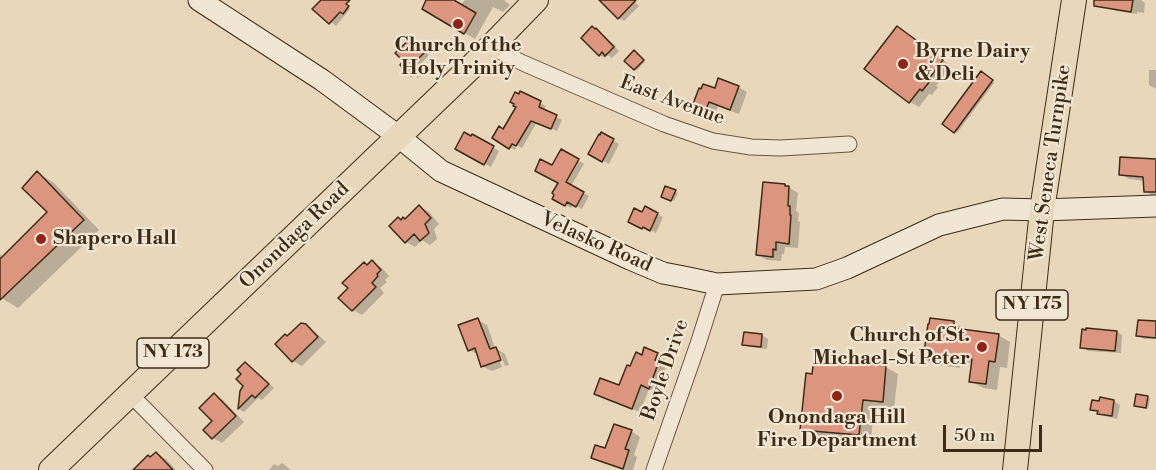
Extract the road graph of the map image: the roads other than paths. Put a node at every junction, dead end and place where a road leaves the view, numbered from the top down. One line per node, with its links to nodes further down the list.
1 (199, 0): 5 (street, Velasko Road)
2 (536, 0): 4 (main road, Onondaga Road / NY 173)
3 (1074, 0): 8 (main road, West Seneca Turnpike / NY 175)
4 (491, 46): 5 (main road, Onondaga Road / NY 173); 6 (street, East Avenue)
5 (398, 136): 9 (street, Velasko Road); 10 (main road, Onondaga Road / NY 173)
6 (849, 144)
7 (1156, 206): 8 (street, Velasko Road)
8 (1042, 210): 9 (street, Velasko Road); 14 (main road, West Seneca Turnpike / NY 175)
9 (717, 284): 13 (street, Boyle Drive)
10 (130, 394): 11 (main road, Onondaga Road / NY 173); 12 (street)
11 (51, 470)
12 (205, 470)
13 (654, 470)
14 (1015, 470)

